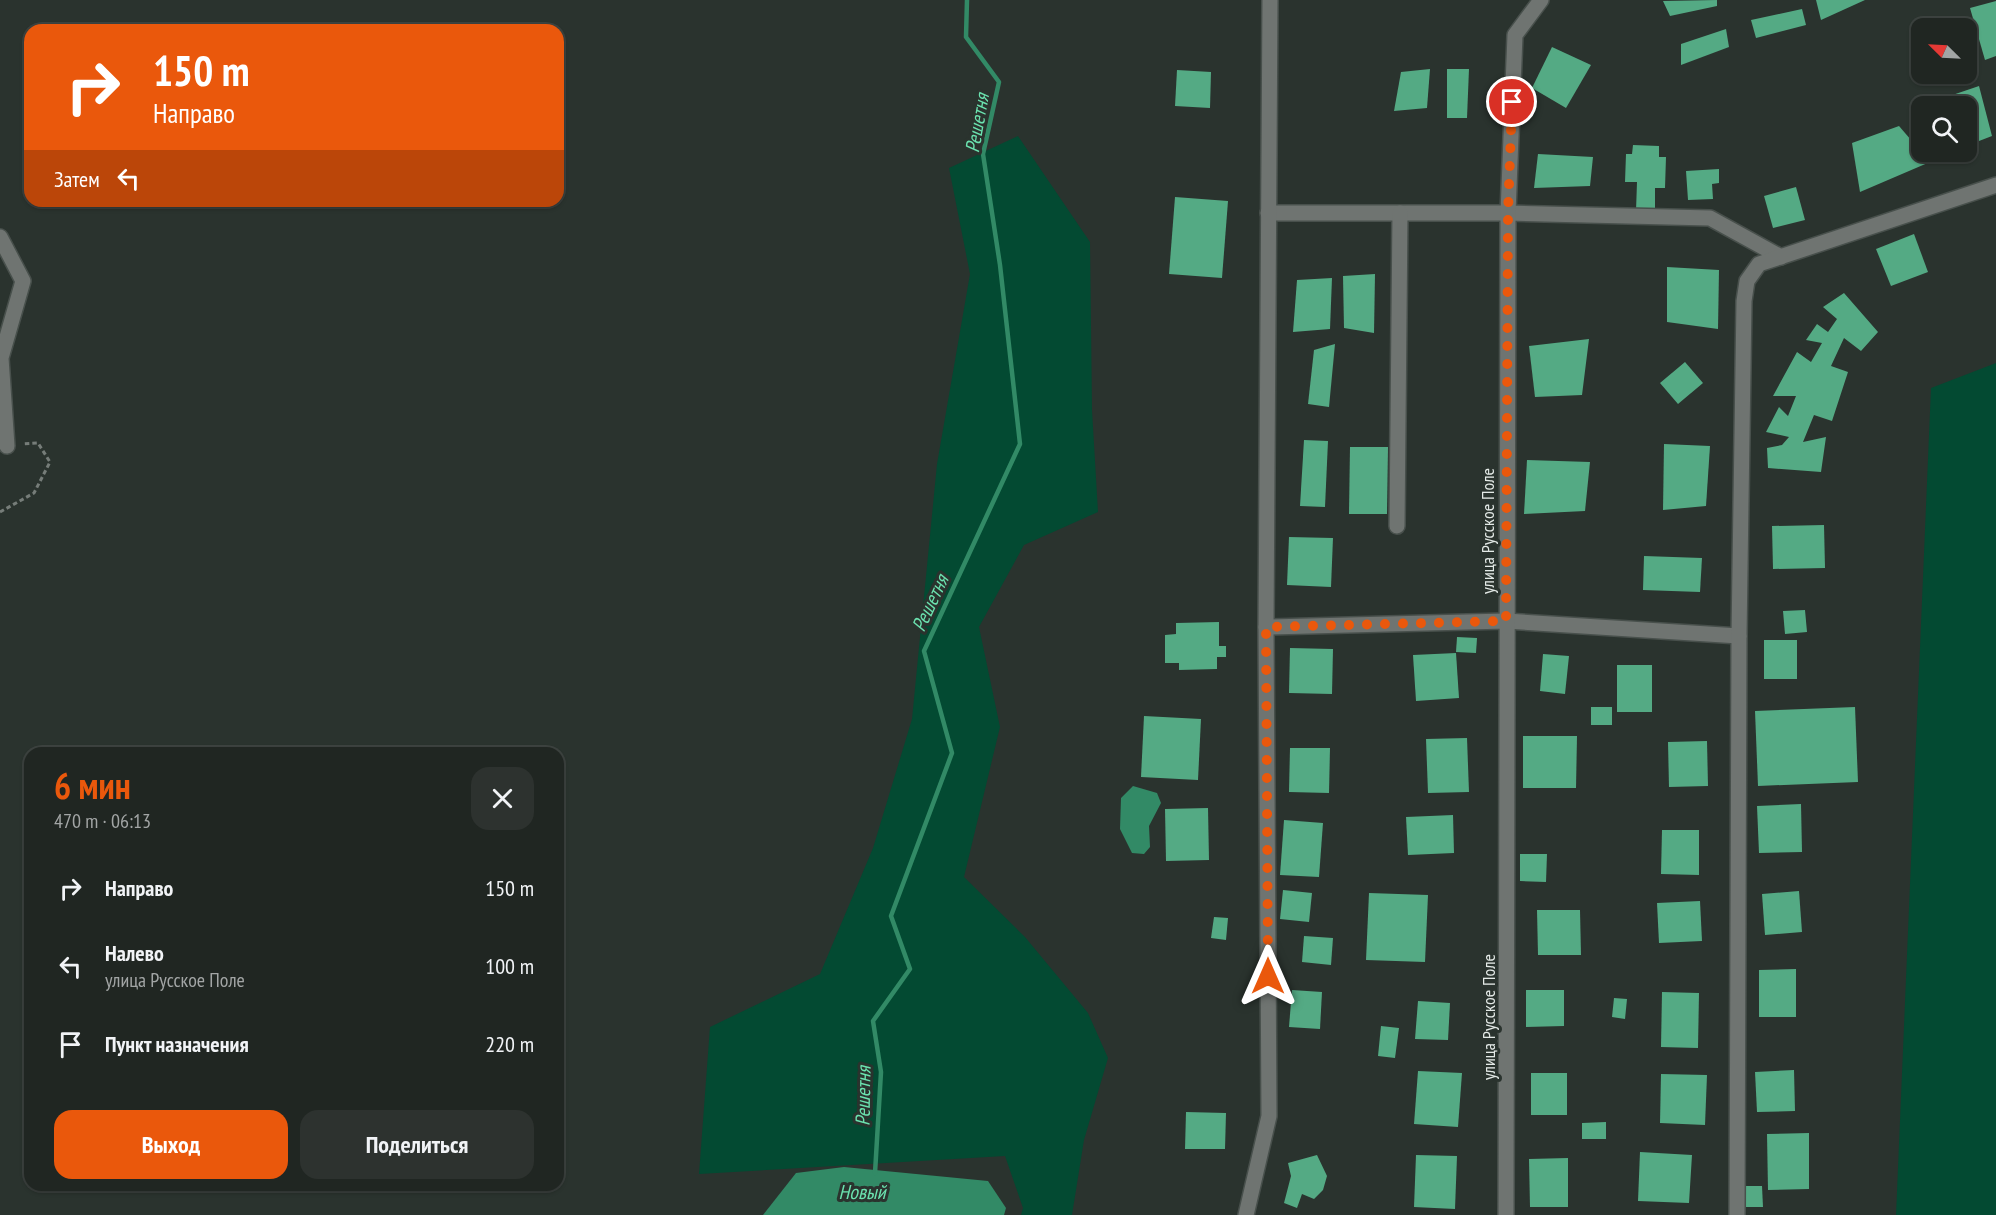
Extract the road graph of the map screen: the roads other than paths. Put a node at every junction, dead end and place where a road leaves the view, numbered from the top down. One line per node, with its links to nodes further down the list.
1 (1270, 0): 4 (street)
2 (1541, 0): 6 (street, улица Русское Поле)
3 (1996, 186): 8 (street)
4 (1268, 213): 5 (street); 12 (street)
5 (1400, 213): 6 (street); 10 (street)
6 (1508, 213): 8 (street); 11 (street, улица Русское Поле)
7 (0, 237): 9 (street)
8 (1781, 257): 13 (street)
9 (7, 446)
10 (1397, 526)
11 (1506, 621): 12 (street); 13 (street); 15 (street, улица Русское Поле)
12 (1266, 627): 14 (street)
13 (1740, 636): 16 (street)
14 (1246, 1215)
15 (1506, 1215)
16 (1737, 1215)

